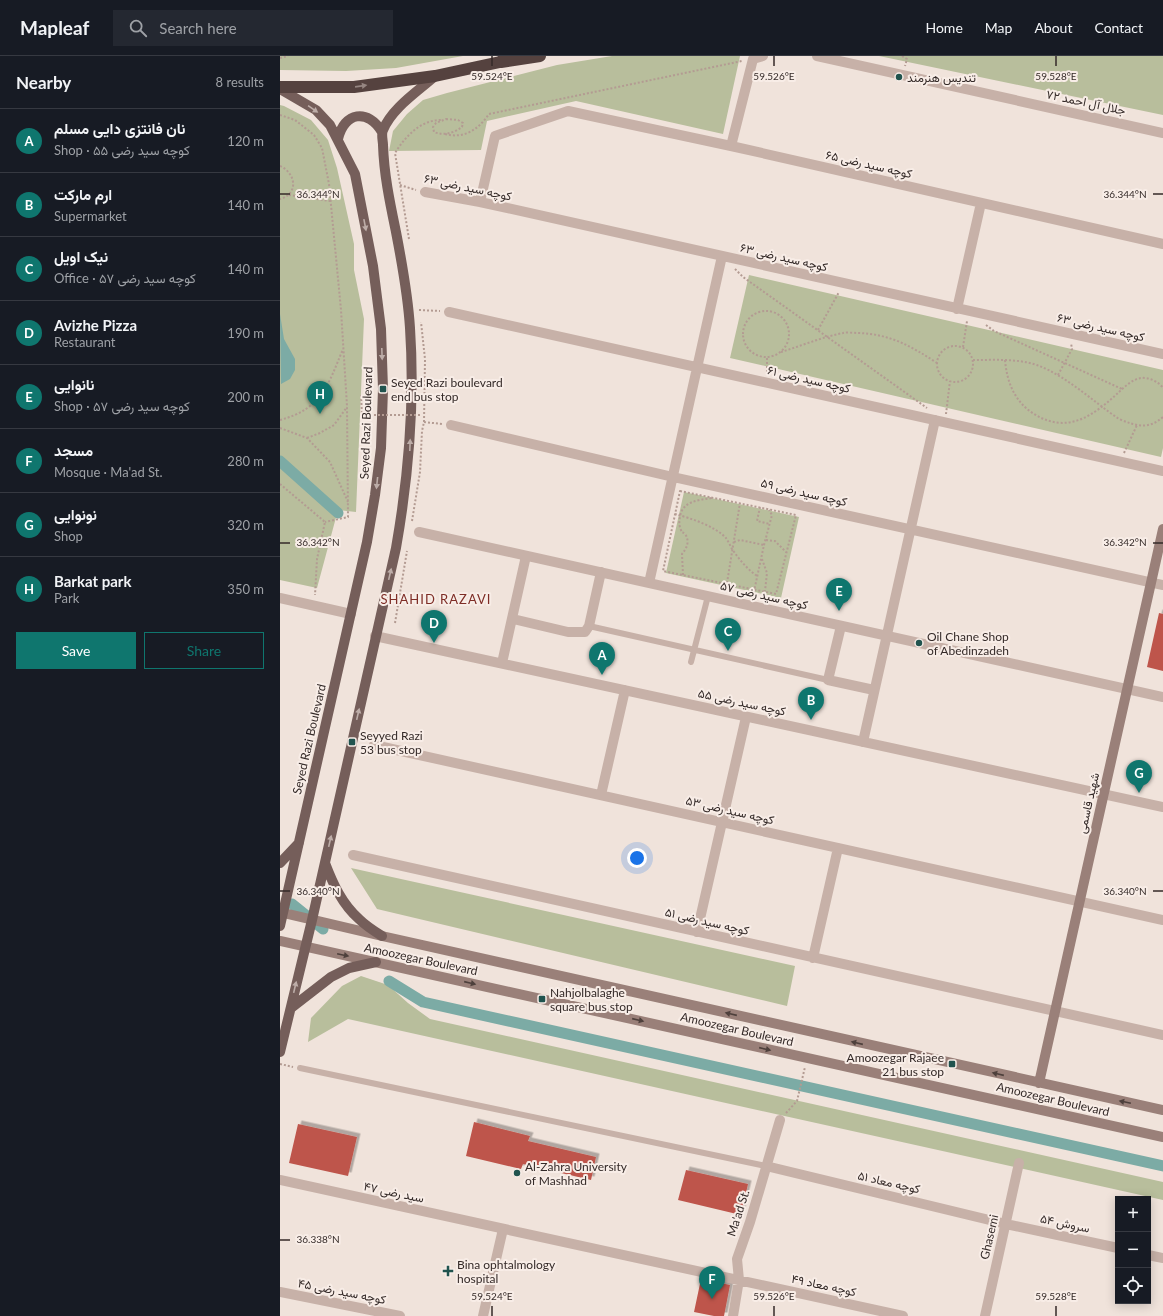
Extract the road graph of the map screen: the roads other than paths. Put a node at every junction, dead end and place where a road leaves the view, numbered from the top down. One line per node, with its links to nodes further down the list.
1 (540, 56): 4 (highway)
2 (763, 56): 10 (street)
3 (816, 56): 8 (street, جلال آل احمد ۷۲)
4 (504, 59): 5 (highway)
5 (435, 76): 6 (highway, one-way to 5); 7 (main road)
6 (280, 88): 9 (main road, Seyed Razi Boulevard, one-way to 9)
7 (382, 132): 9 (main road); 38 (main road, one-way to 7)
8 (1163, 133)
9 (338, 139): 34 (main road, Seyed Razi Boulevard, one-way to 34)
10 (731, 146): 12 (street, کوچه سید رضی ۶۵); 13 (street, کوچه سید رضی ۶۵)
11 (425, 192): 12 (street, کوچه سید رضی ۶۳)
12 (480, 202): 15 (street, کوچه سید رضی ۶۳)
13 (981, 203): 14 (street, کوچه سید رضی ۶۵); 16 (street)
14 (1163, 244)
15 (722, 256): 16 (street, کوچه سید رضی ۶۳); 19 (street)
16 (957, 309): 18 (street, کوچه سید رضی ۶۳)
17 (449, 312): 19 (street, کوچه سید رضی ۶۱)
18 (1163, 354)
19 (697, 367): 20 (street, کوچه سید رضی ۶۱); 23 (street)
20 (940, 421): 22 (street, کوچه سید رضی ۶۱); 24 (street)
21 (451, 426): 23 (street, کوچه سید رضی ۵۹)
22 (1163, 471)
23 (673, 476): 24 (street, کوچه سید رضی ۵۹); 29 (street)
24 (911, 529): 30 (street, کوچه سید رضی ۵۹); 39 (street)
25 (1163, 529): 30 (main road, شهید قاسمی)
26 (419, 532): 27 (street, کوچه سید رضی ۵۷)
27 (526, 556): 28 (street, کوچه سید رضی ۵۷); 35 (street)
28 (601, 572): 29 (street, کوچه سید رضی ۵۷); 36 (street)
29 (649, 583): 32 (street, کوچه سید رضی ۵۷)
30 (1151, 583): 31 (street, کوچه سید رضی ۵۹); 44 (main road, شهید قاسمی)
31 (1163, 585)
32 (708, 596): 37 (street, کوچه سید رضی ۵۷); 40 (lane)
33 (280, 598): 34 (street)
34 (351, 614): 55 (main road, Seyed Razi Boulevard)
35 (513, 619): 36 (street); 42 (street)
36 (589, 626): 40 (lane)
37 (841, 626): 39 (street, کوچه سید رضی ۵۷); 43 (street)
38 (376, 636): 42 (street, کوچه سید رضی ۵۵); 59 (main road, one-way to 38)
39 (887, 636): 44 (street, کوچه سید رضی ۵۷); 46 (street)
40 (694, 650): 41 (lane); 43 (lane)
41 (691, 662)
42 (502, 664): 45 (street, کوچه سید رضی ۵۵)
43 (828, 680): 46 (street)
44 (1127, 689): 47 (street, کوچه سید رضی ۵۷); 51 (main road, شهید قاسمی)
45 (625, 690): 48 (street, کوچه سید رضی ۵۵); 52 (street)
46 (874, 690): 49 (street)
47 (1163, 697)
48 (746, 717): 49 (street, کوچه سید رضی ۵۵); 54 (street)
49 (863, 742): 51 (street, کوچه سید رضی ۵۵)
50 (374, 745): 52 (street, کوچه سید رضی ۵۳)
51 (1104, 794): 53 (street, کوچه سید رضی ۵۵); 60 (main road, شهید قاسمی)
52 (601, 795): 54 (street, کوچه سید رضی ۵۳)
53 (1163, 808)
54 (722, 822): 56 (street, کوچه سید رضی ۵۳); 65 (street)
55 (299, 843): 58 (main road); 61 (main road, Seyed Razi Boulevard)
56 (838, 848): 60 (street, کوچه سید رضی ۵۳); 69 (street)
57 (353, 855): 65 (street, کوچه سید رضی ۵۱)
58 (280, 863)
59 (325, 864): 62 (main road); 66 (main road)
60 (1079, 902): 63 (street, کوچه سید رضی ۵۳); 72 (main road, شهید قاسمی)
61 (282, 913): 62 (main road, Amoozegar Boulevard); 64 (main road, Seyed Razi Boulevard)
62 (312, 920): 66 (main road, Amoozegar Boulevard); 68 (main road)
63 (1163, 920)
64 (280, 926)
65 (697, 932): 69 (street, کوچه سید رضی ۵۱)
66 (382, 936): 76 (main road, Amoozegar Boulevard, one-way to 66)
67 (280, 941): 68 (main road, Amoozegar Boulevard)
68 (305, 947): 70 (main road, Amoozegar Boulevard, one-way to 70); 71 (main road, one-way to 68)
69 (813, 958): 72 (street, کوچه سید رضی ۵۱)
70 (376, 962): 71 (main road); 79 (main road, Amoozegar Boulevard, one-way to 79)
71 (291, 1008): 74 (main road)
72 (1055, 1011): 73 (street, کوچه سید رضی ۵۱); 76 (main road, شهید قاسمی)
73 (1163, 1035)
74 (280, 1052)
75 (300, 1068): 81 (lane)
76 (1039, 1083): 77 (main road, Amoozegar Boulevard, one-way to 76)
77 (1163, 1110)
78 (780, 1120): 81 (street, Ma'ad St.)
79 (1163, 1137)
80 (1019, 1164): 83 (street, Ghasemi)
81 (766, 1166): 83 (street, کوچه معاد ۵۱); 88 (street, Ma'ad St.)
82 (280, 1180): 84 (street, سید رضی ۴۷)
83 (1006, 1224): 85 (street, سروش ۵۴); 94 (street, Ghasemi)
84 (503, 1229): 88 (street, سید رضی ۴۷); 91 (street)
85 (1115, 1247)
86 (1151, 1256): 87 (street)
87 (1163, 1258)
88 (739, 1280): 92 (street, Ma'ad St.); 93 (street, کوچه معاد ۴۹)
89 (280, 1292): 90 (street, کوچه سید رضی ۴۵)
90 (400, 1316)
91 (483, 1316)
92 (733, 1316)
93 (903, 1316)
94 (985, 1316)

